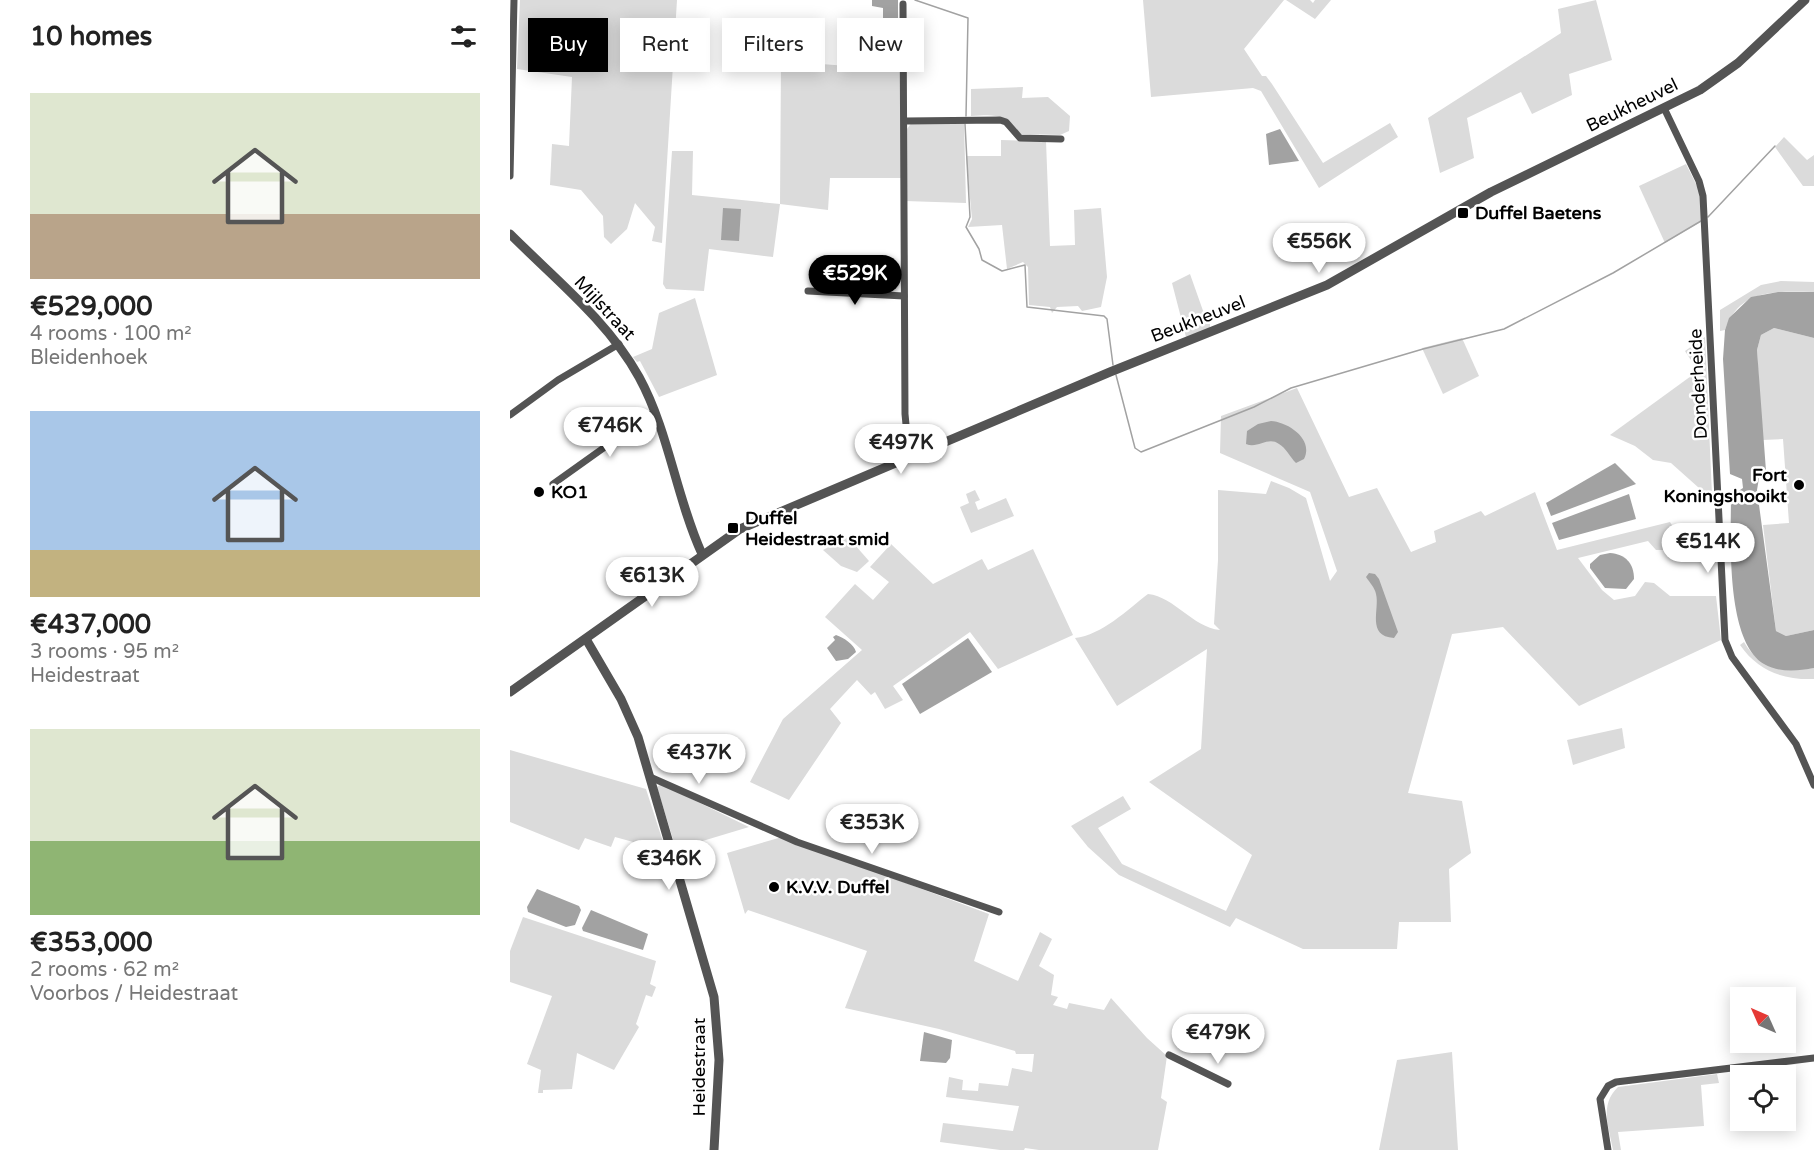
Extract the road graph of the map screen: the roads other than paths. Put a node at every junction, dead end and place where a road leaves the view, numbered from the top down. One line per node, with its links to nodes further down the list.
1 (514, 0): 7 (street)
2 (1805, 0): 4 (street, Beukheuvel)
3 (903, 4): 5 (street)
4 (1664, 108): 14 (street, Beukheuvel); 20 (street, Donderheide)
5 (906, 121): 6 (street); 10 (street)
6 (1061, 139)
7 (510, 176)
8 (510, 234): 11 (street, Mijlstraat)
9 (808, 291): 10 (street)
10 (904, 296): 14 (street)
11 (619, 344): 12 (street, Mijlstraat); 13 (street)
12 (654, 412): 15 (street); 16 (street, Mijlstraat)
13 (510, 415)
14 (909, 456): 16 (street, Beukheuvel)
15 (553, 484)
16 (702, 554): 17 (street, Beukheuvel)
17 (586, 639): 18 (street, Beukheuvel); 19 (street, Heidestraat)
18 (510, 692)
19 (650, 777): 21 (street); 25 (street, Heidestraat)
20 (1814, 785)
21 (999, 912)
22 (1169, 1055): 24 (street)
23 (1814, 1059): 26 (street)
24 (1228, 1084)
25 (714, 1150)
26 (1608, 1150)

